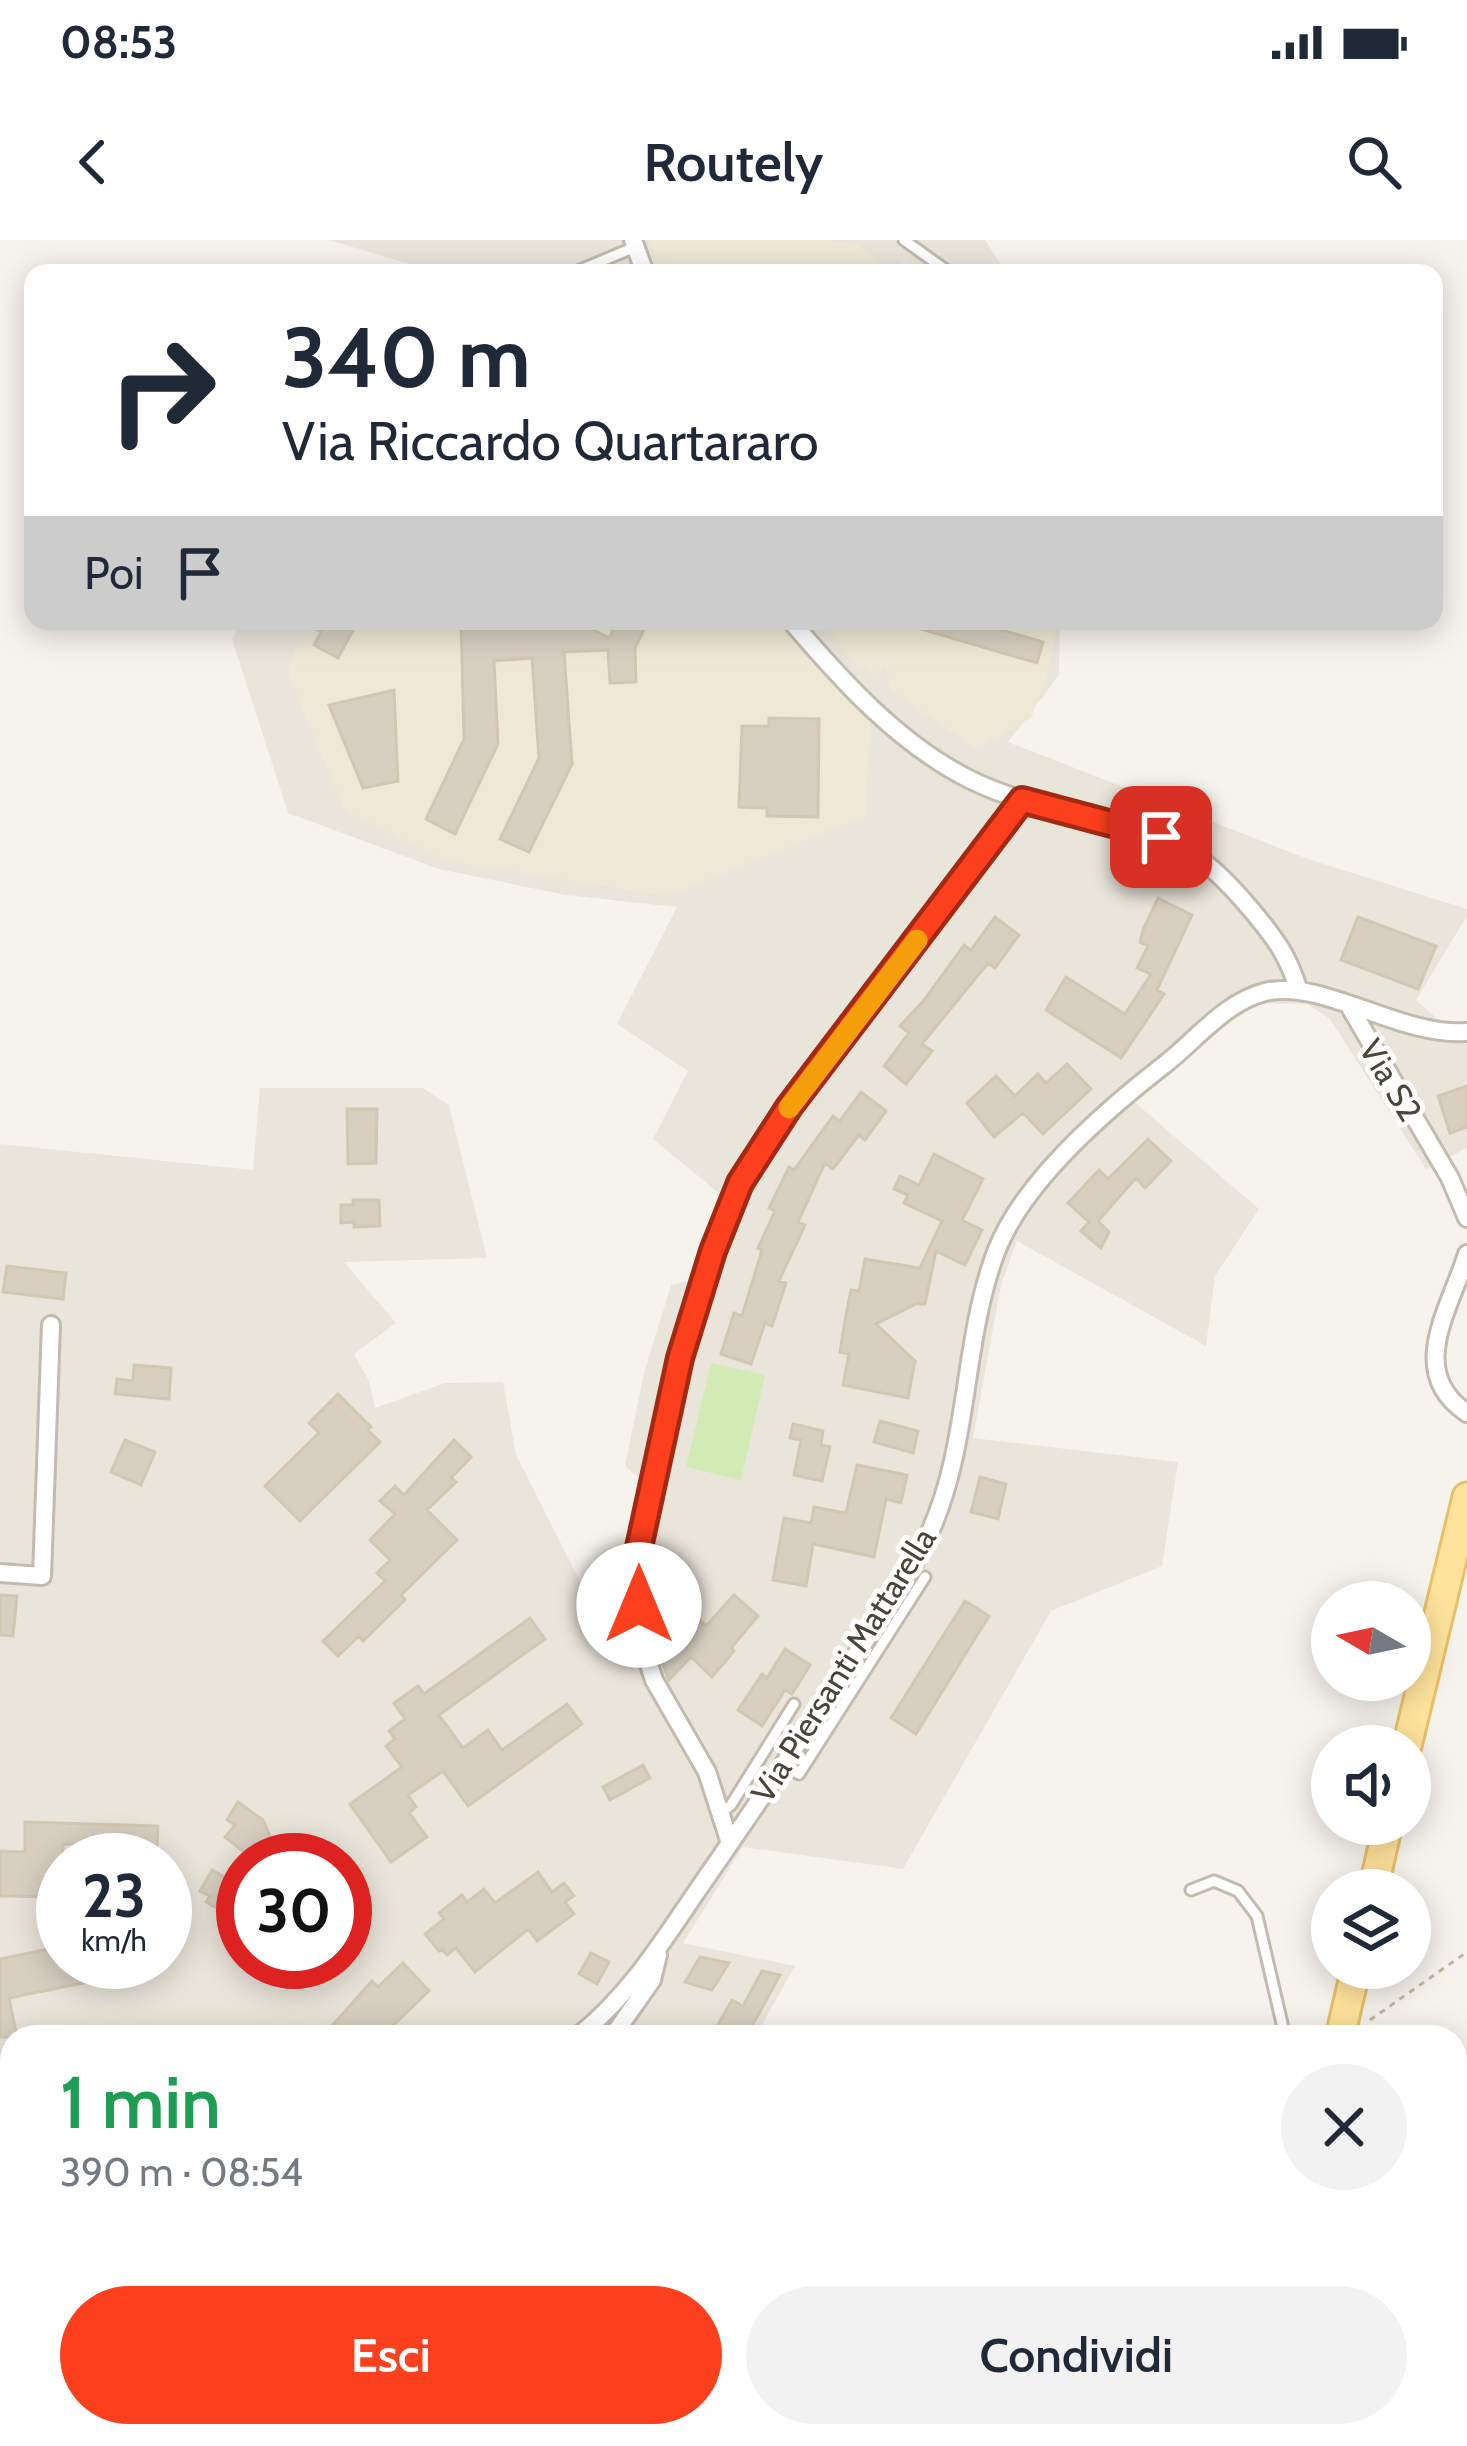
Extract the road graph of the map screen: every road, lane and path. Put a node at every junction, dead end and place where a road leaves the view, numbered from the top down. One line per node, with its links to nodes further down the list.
1 (904, 240): 4 (lane)
2 (634, 243): 3 (lane)
3 (591, 264)
4 (937, 264)
5 (798, 630): 6 (street)
6 (1022, 800): 7 (street); 20 (street)
7 (1298, 992): 8 (street, Via Piersanti Mattarella); 17 (street, Via Piersanti Mattarella)
8 (1348, 1004): 9 (street, Via Piersanti Mattarella); 10 (street, Via S2)
9 (1467, 1032)
10 (1467, 1218)
11 (1467, 1254): 13 (street)
12 (51, 1325): 15 (street)
13 (1464, 1412)
14 (1467, 1497): 19 (main road)
15 (0, 1574)
16 (925, 1577): 17 (lane)
17 (848, 1682): 21 (street, Via Piersanti Mattarella)
18 (794, 1704): 20 (lane)
19 (1412, 1725)
20 (721, 1813): 21 (street)
21 (730, 1844): 23 (street, Via Piersanti Mattarella)
22 (1191, 1890): 28 (lane)
23 (661, 1944): 26 (street, Via Piersanti Mattarella); 27 (street)
24 (1467, 1952): 30 (path)
25 (1355, 1989): 29 (main road, bridge)
26 (591, 2025)
27 (620, 2025)
28 (1282, 2025)
29 (1352, 2025)
30 (1361, 2025)

